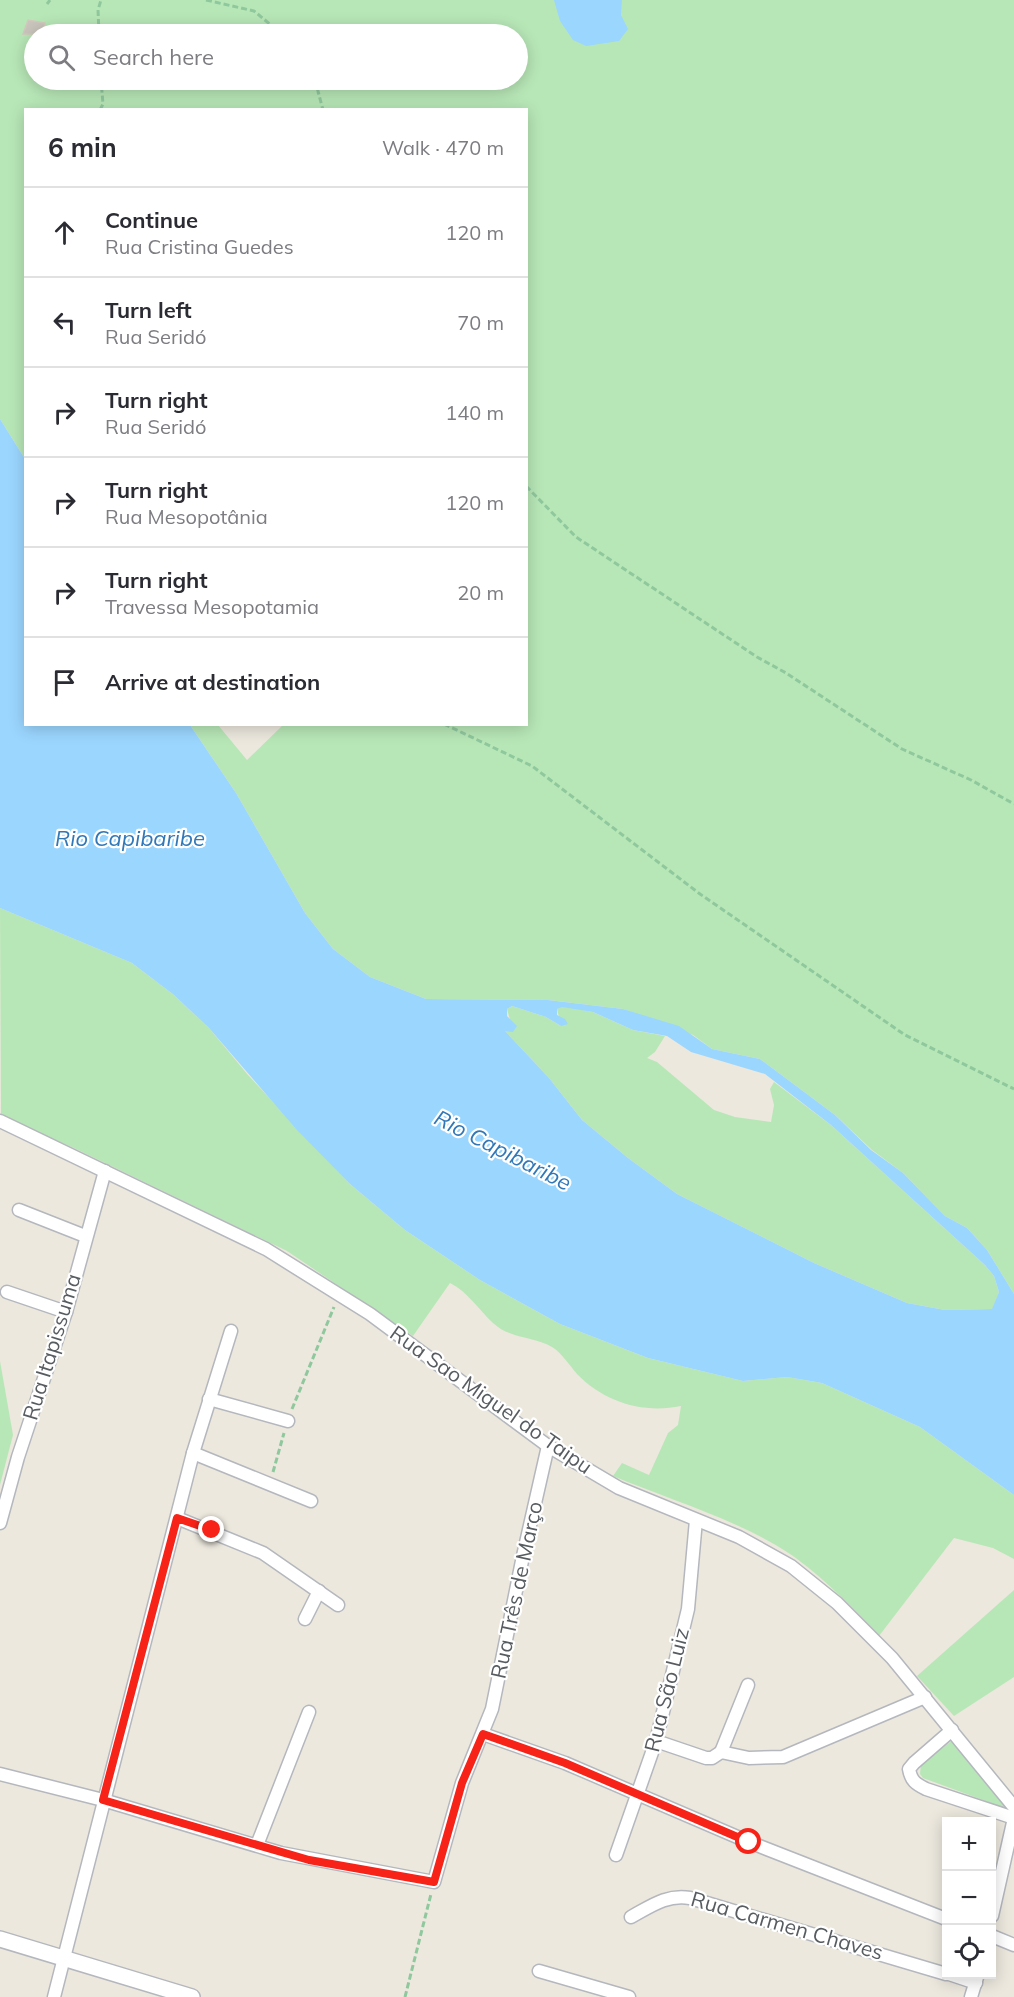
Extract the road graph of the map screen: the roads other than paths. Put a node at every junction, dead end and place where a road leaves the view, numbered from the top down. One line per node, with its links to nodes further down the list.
1 (0, 1121): 2 (street, Rua Sao Miguel do Taipu)
2 (105, 1171): 4 (street, Rua Itapissuma); 10 (street, Rua Sao Miguel do Taipu)
3 (19, 1210): 4 (street)
4 (85, 1236): 6 (street, Rua Itapissuma)
5 (8, 1292): 6 (street)
6 (66, 1312): 15 (street, Rua Itapissuma)
7 (231, 1331): 8 (street)
8 (208, 1398): 9 (street); 11 (street)
9 (288, 1421)
10 (548, 1446): 14 (street, Rua Sao Miguel do Taipu); 23 (street, Rua Três de Março)
11 (193, 1453): 12 (street); 13 (street)
12 (311, 1502)
13 (177, 1518): 16 (street); 28 (street)
14 (696, 1520): 20 (street, Rua Sao Miguel do Taipu); 24 (street, Rua São Luiz)
15 (0, 1523)
16 (319, 1591): 17 (street); 18 (street)
17 (338, 1605)
18 (305, 1619)
19 (748, 1685): 25 (street)
20 (925, 1697): 22 (street, Rua Sao Miguel do Taipu); 25 (street)
21 (309, 1712): 31 (street)
22 (952, 1730): 29 (street, Rua Sao Miguel do Taipu); 30 (street)
23 (483, 1734): 27 (street); 31 (street, Rua Três de Março)
24 (656, 1741): 25 (street); 27 (street, Rua São Luiz)
25 (721, 1752)
26 (0, 1774): 28 (street)
27 (638, 1795): 32 (street, Rua São Luiz); 35 (street)
28 (103, 1800): 31 (street); 39 (street)
29 (1014, 1807)
30 (1014, 1818): 33 (street)
31 (257, 1845)
32 (616, 1855)
33 (996, 1898)
34 (631, 1917): 41 (street, Rua Carmen Chaves)
35 (942, 1917)
36 (996, 1938): 38 (street)
37 (0, 1939): 39 (street)
38 (1014, 1945)
39 (63, 1956): 43 (street); 44 (street)
40 (539, 1971): 45 (street)
41 (942, 1972)
42 (977, 1979): 46 (street)
43 (54, 1997)
44 (192, 1997)
45 (629, 1997)
46 (971, 1997)

